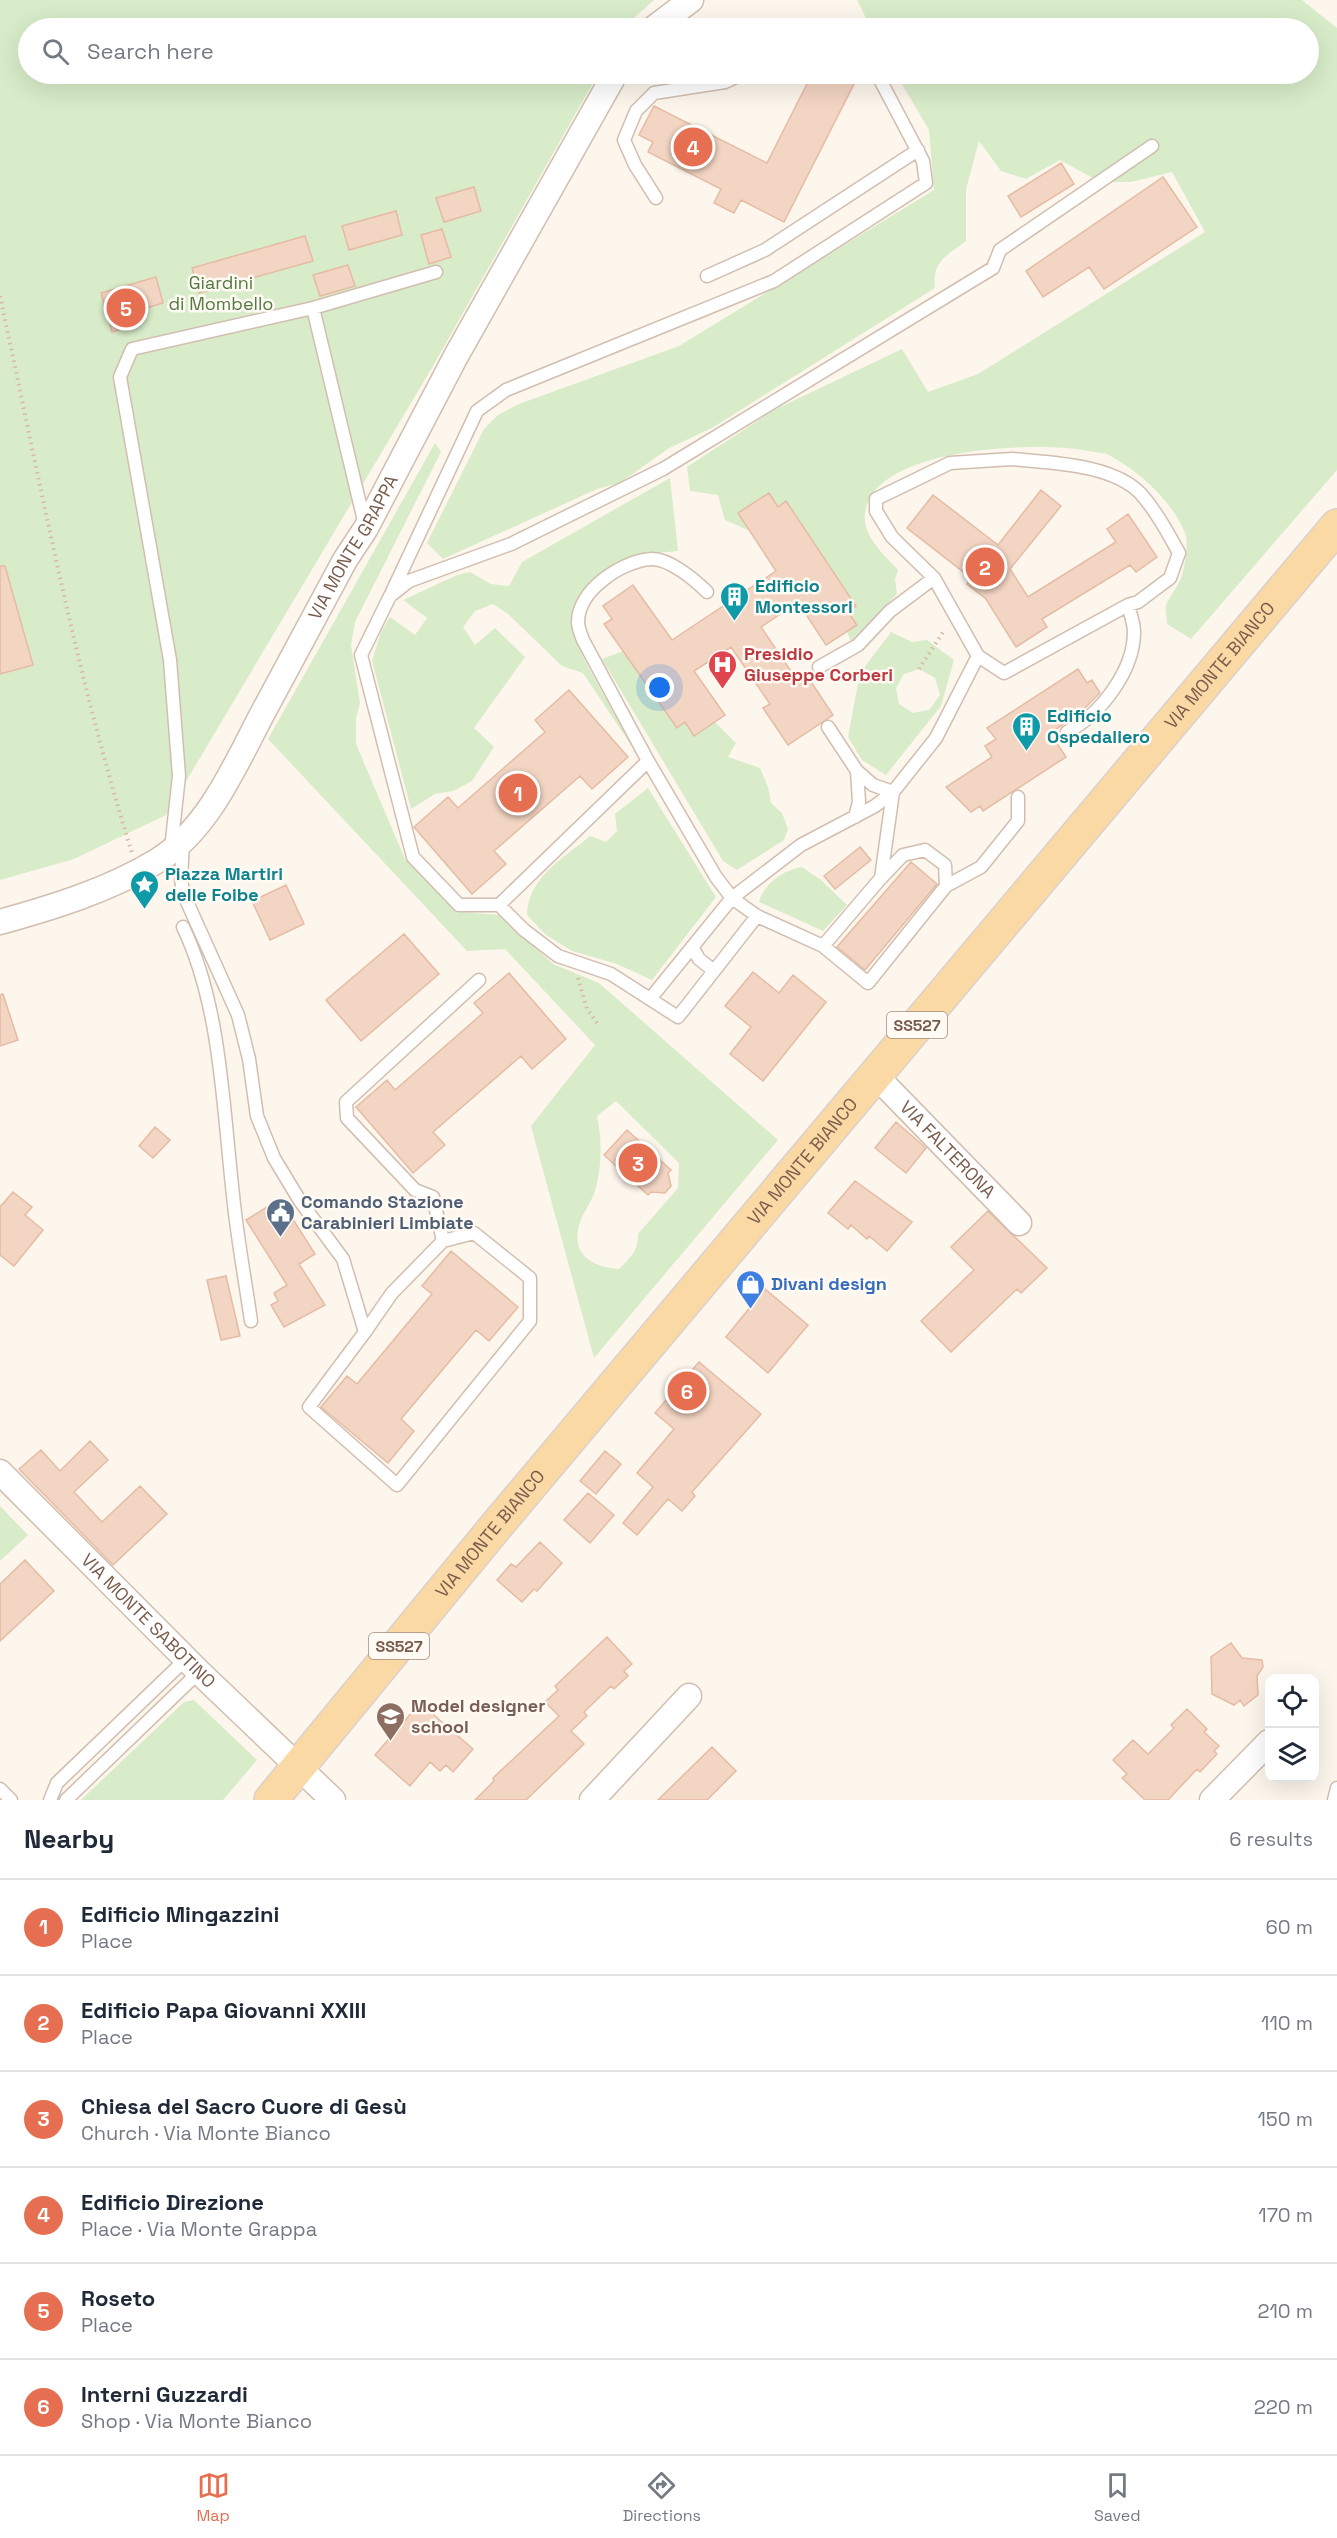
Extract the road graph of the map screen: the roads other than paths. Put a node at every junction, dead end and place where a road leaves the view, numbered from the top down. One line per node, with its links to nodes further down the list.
1 (691, 0): 2 (street)
2 (667, 18)
3 (609, 84): 13 (street, VIA MONTE GRAPPA)
4 (712, 84): 8 (lane)
5 (882, 84): 7 (lane)
6 (1152, 147): 16 (lane)
7 (918, 150): 10 (lane); 16 (lane)
8 (656, 198)
9 (436, 272): 11 (lane)
10 (707, 276)
11 (313, 308): 13 (lane); 27 (lane)
12 (1337, 526): 40 (main road, VIA MONTE BIANCO / SS527)
13 (366, 528): 27 (street, VIA MONTE GRAPPA)
14 (934, 578): 17 (lane); 18 (lane); 19 (lane)
15 (707, 592): 22 (lane)
16 (390, 596): 31 (lane)
17 (1128, 604): 18 (lane); 21 (lane)
18 (978, 656): 24 (lane)
19 (819, 667)
20 (828, 727): 23 (lane)
21 (1067, 732)
22 (648, 761): 30 (lane); 31 (lane)
23 (857, 771): 24 (lane); 26 (lane)
24 (893, 792): 26 (lane); 28 (lane)
25 (1018, 797): 29 (lane)
26 (855, 817): 30 (lane)
27 (177, 844): 33 (street, VIA MONTE GRAPPA); 44 (lane)
28 (881, 878): 29 (lane); 35 (lane)
29 (946, 886): 35 (lane)
30 (732, 898): 32 (lane); 36 (lane)
31 (499, 904): 39 (lane)
32 (757, 916): 35 (lane); 37 (lane)
33 (0, 922)
34 (183, 927): 43 (lane)
35 (823, 946)
36 (692, 947): 37 (lane); 39 (lane)
37 (714, 971): 39 (lane)
38 (479, 980): 42 (lane)
39 (650, 999)
40 (875, 1075): 41 (street, VIA FALTERONA); 49 (main road, VIA MONTE BIANCO / SS527)
41 (1019, 1223)
42 (443, 1241): 44 (lane); 44 (lane)
43 (251, 1321)
44 (364, 1332)
45 (0, 1472): 46 (street, VIA MONTE SABOTINO)
46 (192, 1665): 49 (street, VIA MONTE SABOTINO); 54 (lane); 55 (lane)
47 (689, 1696): 52 (street)
48 (1265, 1746): 58 (street)
49 (299, 1766): 56 (main road, VIA MONTE BIANCO / SS527); 57 (street, VIA MONTE SABOTINO)
50 (1337, 1788): 59 (lane)
51 (0, 1789): 53 (lane)
52 (596, 1798)
53 (11, 1800)
54 (50, 1800)
55 (66, 1800)
56 (271, 1800)
57 (333, 1800)
58 (1212, 1800)
59 (1334, 1800)

